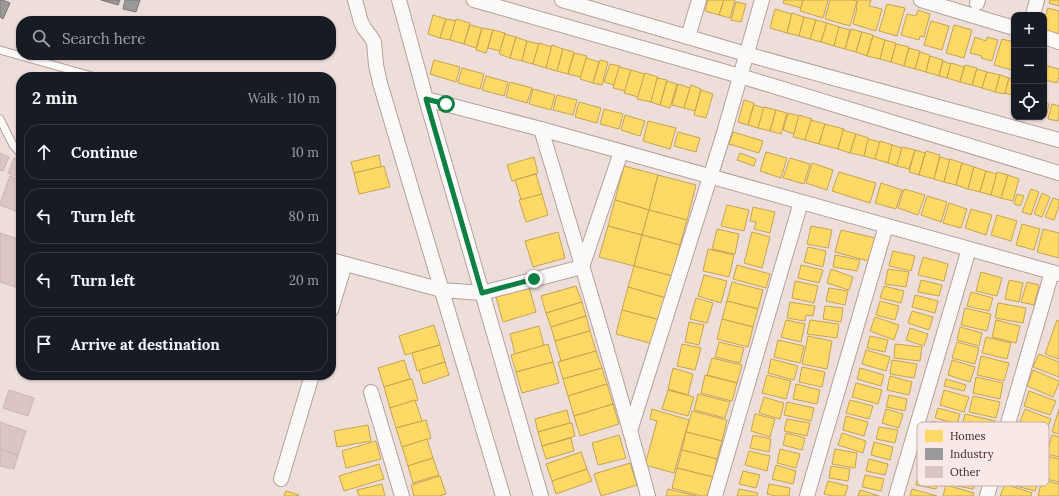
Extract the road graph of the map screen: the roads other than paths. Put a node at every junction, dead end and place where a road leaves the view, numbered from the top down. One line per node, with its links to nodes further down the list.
1 (355, 0): 36 (street)
2 (399, 0): 21 (street)
3 (474, 0): 20 (street)
4 (562, 0): 9 (street)
5 (699, 0): 12 (street)
6 (762, 0): 16 (street)
7 (921, 0): 11 (street)
8 (1037, 0): 10 (street)
9 (590, 4): 12 (street)
10 (1034, 12)
11 (1011, 27)
12 (688, 37): 16 (street)
13 (1047, 38): 14 (street)
14 (1059, 42)
15 (0, 50): 17 (lane)
16 (746, 54): 20 (street); 24 (street)
17 (16, 55)
18 (35, 60): 19 (lane)
19 (78, 72)
20 (740, 76): 27 (street); 28 (street)
21 (426, 99): 23 (street); 38 (street)
22 (0, 119): 25 (lane)
23 (541, 129): 26 (street); 34 (street)
24 (1059, 140)
25 (16, 148)
26 (622, 152): 28 (street); 34 (street)
27 (1059, 173)
28 (711, 177): 29 (street); 44 (street)
29 (801, 202): 30 (street); 51 (street)
30 (886, 226): 31 (street); 52 (street)
31 (969, 248): 35 (street); 41 (street)
32 (336, 262): 33 (street)
33 (344, 264): 36 (street); 37 (street)
34 (582, 267): 38 (street); 44 (street)
35 (1056, 273): 42 (street)
36 (442, 290): 38 (street); 48 (street)
37 (336, 292)
38 (482, 293): 49 (street)
39 (311, 380): 45 (street)
40 (371, 392): 47 (street)
41 (918, 422)
42 (1010, 422)
43 (917, 425): 53 (street)
44 (630, 431): 50 (street)
45 (281, 479)
46 (990, 486): 54 (street)
47 (402, 496)
48 (503, 496)
49 (541, 496)
50 (648, 496)
51 (716, 496)
52 (807, 496)
53 (896, 496)
54 (987, 496)

